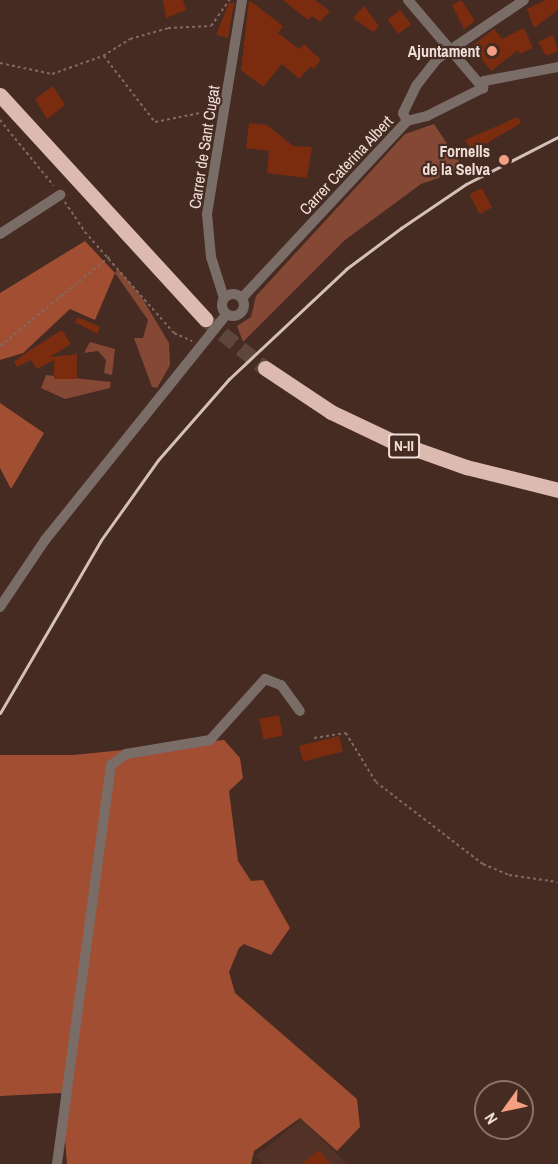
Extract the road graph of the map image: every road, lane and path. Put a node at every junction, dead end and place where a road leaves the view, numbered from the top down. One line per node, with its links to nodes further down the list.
1 (229, 0): 6 (path)
2 (242, 0): 11 (street, Carrer de Sant Cugat)
3 (408, 0): 5 (street)
4 (524, 0): 5 (street)
5 (449, 49): 9 (street); 13 (street)
6 (103, 56): 7 (path); 11 (path)
7 (0, 63)
8 (558, 67): 9 (street, Carrer Caterina Albert)
9 (483, 88): 13 (street, Carrer Caterina Albert)
10 (0, 95): 20 (highway)
11 (225, 109): 17 (street, Carrer de Sant Cugat)
12 (0, 120): 14 (path)
13 (407, 121): 18 (street, Carrer Caterina Albert)
14 (60, 195): 15 (street); 16 (path)
15 (0, 234)
16 (110, 256): 21 (path); 22 (path)
17 (224, 298): 18 (street); 19 (street)
18 (242, 298): 19 (street)
19 (227, 314): 21 (street)
20 (206, 319)
21 (201, 345): 25 (street)
22 (0, 346)
23 (265, 368): 24 (highway, N-II)
24 (558, 490)
25 (0, 607)
26 (300, 711): 29 (street)
27 (314, 738): 28 (path)
28 (558, 882)
29 (57, 1164)

